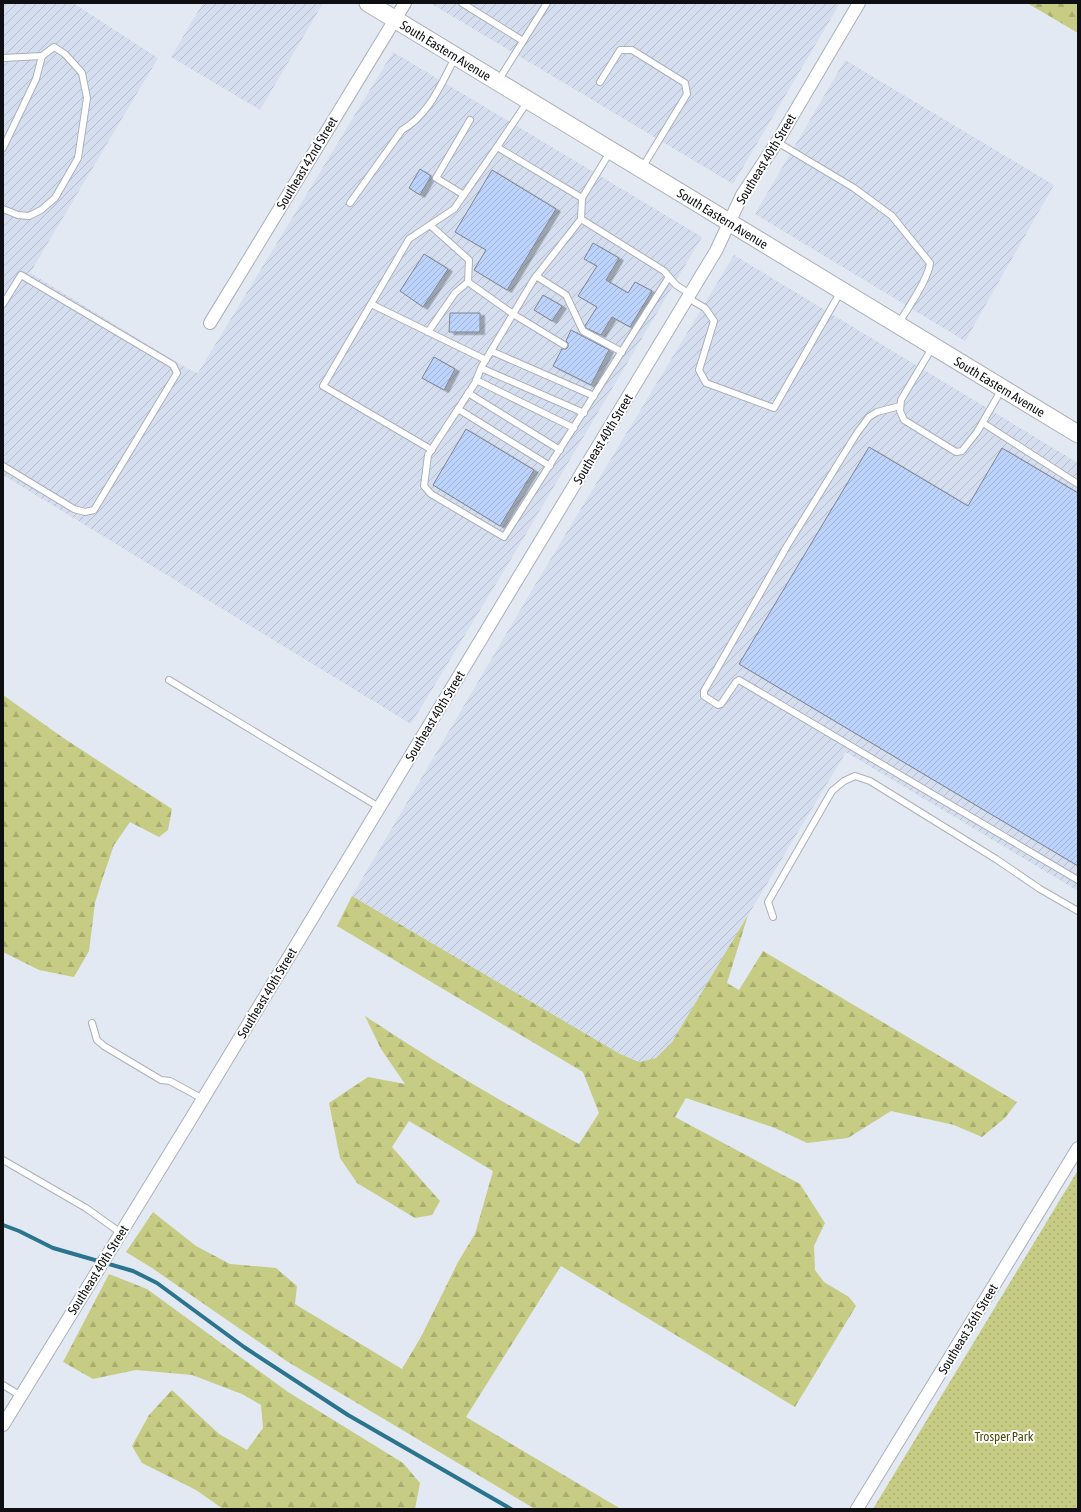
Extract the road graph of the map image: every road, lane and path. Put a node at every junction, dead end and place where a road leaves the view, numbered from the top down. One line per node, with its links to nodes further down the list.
1 (368, 3): 6 (main road, South Eastern Avenue)
2 (405, 3): 6 (street, Southeast 42nd Street)
3 (462, 3): 7 (lane)
4 (547, 3): 7 (lane)
5 (859, 3): 15 (street, Southeast 40th Street)
6 (395, 19): 9 (main road, South Eastern Avenue); 35 (street, Southeast 42nd Street)
7 (523, 41): 11 (lane)
8 (42, 56): 10 (lane); 17 (lane); 23 (lane)
9 (456, 57): 11 (main road, South Eastern Avenue); 22 (lane)
10 (3, 58)
11 (498, 82): 13 (main road, South Eastern Avenue)
12 (600, 82): 19 (lane)
13 (528, 101): 16 (lane); 18 (main road, South Eastern Avenue)
14 (470, 120): 20 (lane)
15 (777, 142): 25 (street, Southeast 40th Street); 36 (lane)
16 (497, 147): 20 (lane); 21 (lane)
17 (3, 148)
18 (611, 151): 19 (main road, South Eastern Avenue); 21 (lane)
19 (641, 170): 25 (main road, South Eastern Avenue)
20 (464, 195): 26 (lane)
21 (582, 198): 24 (lane)
22 (350, 203)
23 (3, 208)
24 (581, 218): 27 (lane); 28 (lane)
25 (730, 222): 30 (main road, South Eastern Avenue); 31 (street, Southeast 40th Street)
26 (430, 225): 29 (lane); 33 (lane)
27 (536, 276): 34 (lane); 41 (lane)
28 (669, 277): 31 (lane); 41 (lane)
29 (468, 282): 34 (lane); 37 (lane)
30 (841, 291): 31 (lane); 36 (main road, South Eastern Avenue)
31 (689, 296): 60 (street, Southeast 40th Street)
32 (3, 304): 56 (lane)
33 (371, 304): 37 (lane); 54 (lane)
34 (513, 314): 38 (lane); 40 (lane)
35 (210, 323)
36 (898, 325): 39 (main road, South Eastern Avenue)
37 (428, 332): 42 (lane)
38 (564, 345)
39 (932, 346): 45 (main road, South Eastern Avenue); 48 (lane)
40 (491, 350): 42 (lane); 47 (lane)
41 (622, 352): 47 (lane)
42 (486, 360): 43 (lane)
43 (481, 368): 44 (lane); 50 (lane)
44 (476, 380): 46 (lane); 52 (lane)
45 (1002, 388): 51 (lane); 53 (main road, South Eastern Avenue)
46 (468, 393): 49 (lane); 55 (lane)
47 (594, 396): 50 (lane)
48 (900, 406): 51 (lane); 61 (lane)
49 (458, 409): 54 (lane); 57 (lane)
50 (584, 413): 52 (lane)
51 (983, 423): 58 (lane)
52 (574, 428): 55 (lane)
53 (1078, 434)
54 (432, 450): 57 (lane)
55 (560, 450): 57 (lane)
56 (3, 466)
57 (550, 466)
58 (1078, 484)
59 (169, 680): 60 (lane)
60 (379, 807): 65 (street, Southeast 40th Street)
61 (1078, 880)
62 (1078, 911): 63 (lane)
63 (773, 917)
64 (92, 1023): 65 (lane)
65 (203, 1099): 68 (street, Southeast 40th Street)
66 (1078, 1148): 72 (street, Southeast 36th Street)
67 (3, 1160): 68 (lane)
68 (121, 1233): 70 (street, Southeast 40th Street)
69 (3, 1385): 70 (lane)
70 (21, 1396): 71 (street, Southeast 40th Street)
71 (3, 1425)
72 (857, 1509)

